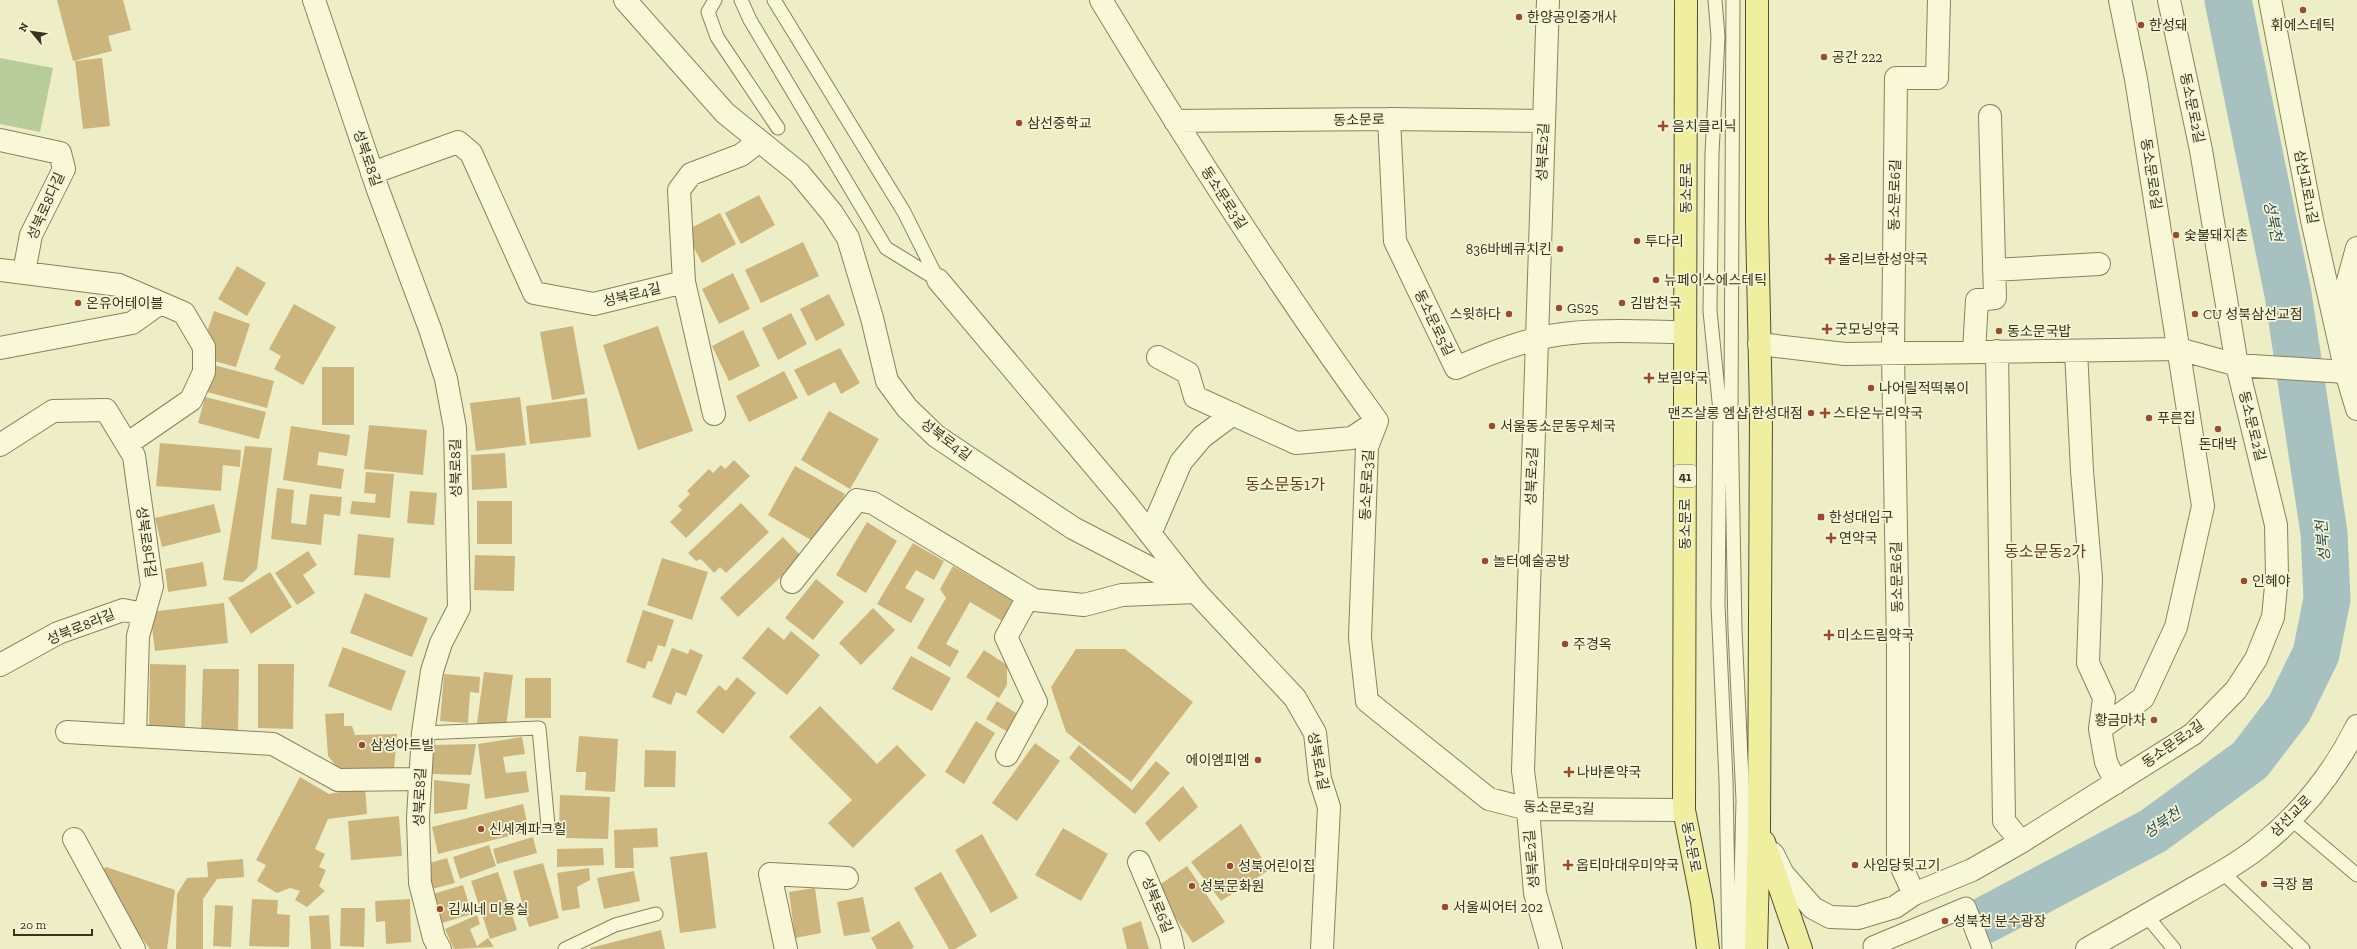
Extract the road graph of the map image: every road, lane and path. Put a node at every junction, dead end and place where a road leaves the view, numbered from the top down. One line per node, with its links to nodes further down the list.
1 (314, 0): 23 (street, 성북로8길)
2 (625, 0): 22 (street, 성북로4길)
3 (715, 0): 20 (lane)
4 (741, 0): 29 (lane)
5 (774, 0): 29 (lane)
6 (1102, 0): 19 (street, 동소문로3길)
7 (1548, 0): 18 (street, 성북로2길)
8 (1686, 0): 32 (main road, 동소문로 / 41)
9 (1715, 0): 88 (lane)
10 (1733, 0): 89 (lane)
11 (1757, 0): 34 (main road)
12 (1939, 0): 40 (street, 동소문로6길)
13 (2120, 0): 36 (street, 동소문로8길)
14 (2169, 0): 42 (street, 동소문로2길)
15 (2270, 0): 43 (street, 삼선교로11길)
16 (1990, 116): 27 (street)
17 (1390, 119): 18 (street, 동소문로); 19 (street, 동소문로); 33 (street, 동소문로5길)
18 (1544, 121): 33 (street, 성북로2길)
19 (1175, 122): 47 (street, 동소문로3길)
20 (778, 128)
21 (0, 140): 28 (street, 성북로8다길)
22 (758, 142): 30 (street); 52 (street, 성북로4길)
23 (372, 173): 30 (street, 성북로4길); 59 (street, 성북로8길)
24 (2357, 248): 43 (street)
25 (2099, 264): 27 (street)
26 (0, 270): 28 (street)
27 (1994, 270): 37 (street)
28 (24, 272): 31 (street)
29 (938, 280): 50 (street)
30 (684, 282): 45 (street)
31 (160, 303): 35 (street); 48 (street)
32 (1685, 332): 33 (street, 동소문로5길); 66 (main road, 동소문로 / 41)
33 (1537, 339): 65 (street, 성북로2길)
34 (1759, 344): 40 (street); 69 (main road)
35 (0, 348)
36 (2179, 350): 39 (street); 42 (street); 57 (street)
37 (1974, 351): 38 (street); 40 (street)
38 (1997, 351): 39 (street); 71 (street)
39 (2076, 351): 57 (street)
40 (1893, 353): 76 (street, 동소문로6길)
41 (1158, 357): 46 (street)
42 (2246, 365): 43 (street); 64 (street, 동소문로2길)
43 (2344, 372): 44 (street)
44 (2357, 409)
45 (714, 414)
46 (1233, 414): 47 (street); 50 (street)
47 (1377, 421): 65 (street, 동소문로3길)
48 (127, 444): 49 (street, 성북로8다길); 54 (street, 성북로8다길)
49 (0, 445)
50 (1150, 534): 52 (street)
51 (792, 582): 53 (street)
52 (1196, 592): 53 (street); 85 (street, 성북로4길)
53 (1028, 597): 62 (street)
54 (144, 614): 55 (street, 성북로8라길); 60 (street, 성북로8다길)
55 (0, 665)
56 (2357, 726): 61 (street, 삼선교로)
57 (2100, 729): 64 (street)
58 (67, 732): 60 (street)
59 (423, 733): 63 (street, 성북로8길); 68 (lane)
60 (135, 736): 63 (street)
61 (2352, 750): 67 (street, 삼선교로)
62 (1007, 755)
63 (420, 779): 82 (street, 성북로8길)
64 (2116, 783): 71 (street, 동소문로2길)
65 (1528, 809): 66 (street, 동소문로3길); 86 (street, 성북로2길)
66 (1684, 810): 87 (main road, 동소문로 / 41)
67 (2290, 819): 73 (street, 삼선교로); 74 (lane)
68 (548, 826)
69 (1759, 828): 76 (street, 동소문로2길); 90 (main road); 91 (main road)
70 (74, 840): 81 (street)
71 (2021, 842): 76 (street, 동소문로2길)
72 (1139, 862): 84 (street, 성북로6길)
73 (2222, 872): 78 (street, 삼선교로); 95 (lane)
74 (2357, 875)
75 (847, 878): 83 (street)
76 (1914, 894)
77 (656, 914): 80 (lane)
78 (2146, 915): 93 (street, 삼선교로); 94 (lane)
79 (1869, 942): 92 (street)
80 (571, 948)
81 (134, 949)
82 (440, 949)
83 (786, 949)
84 (1173, 949)
85 (1322, 949)
86 (1551, 949)
87 (1708, 949)
88 (1729, 949)
89 (1742, 949)
90 (1756, 949)
91 (1801, 949)
92 (1982, 949)
93 (2087, 949)
94 (2174, 949)
95 (2303, 949)

